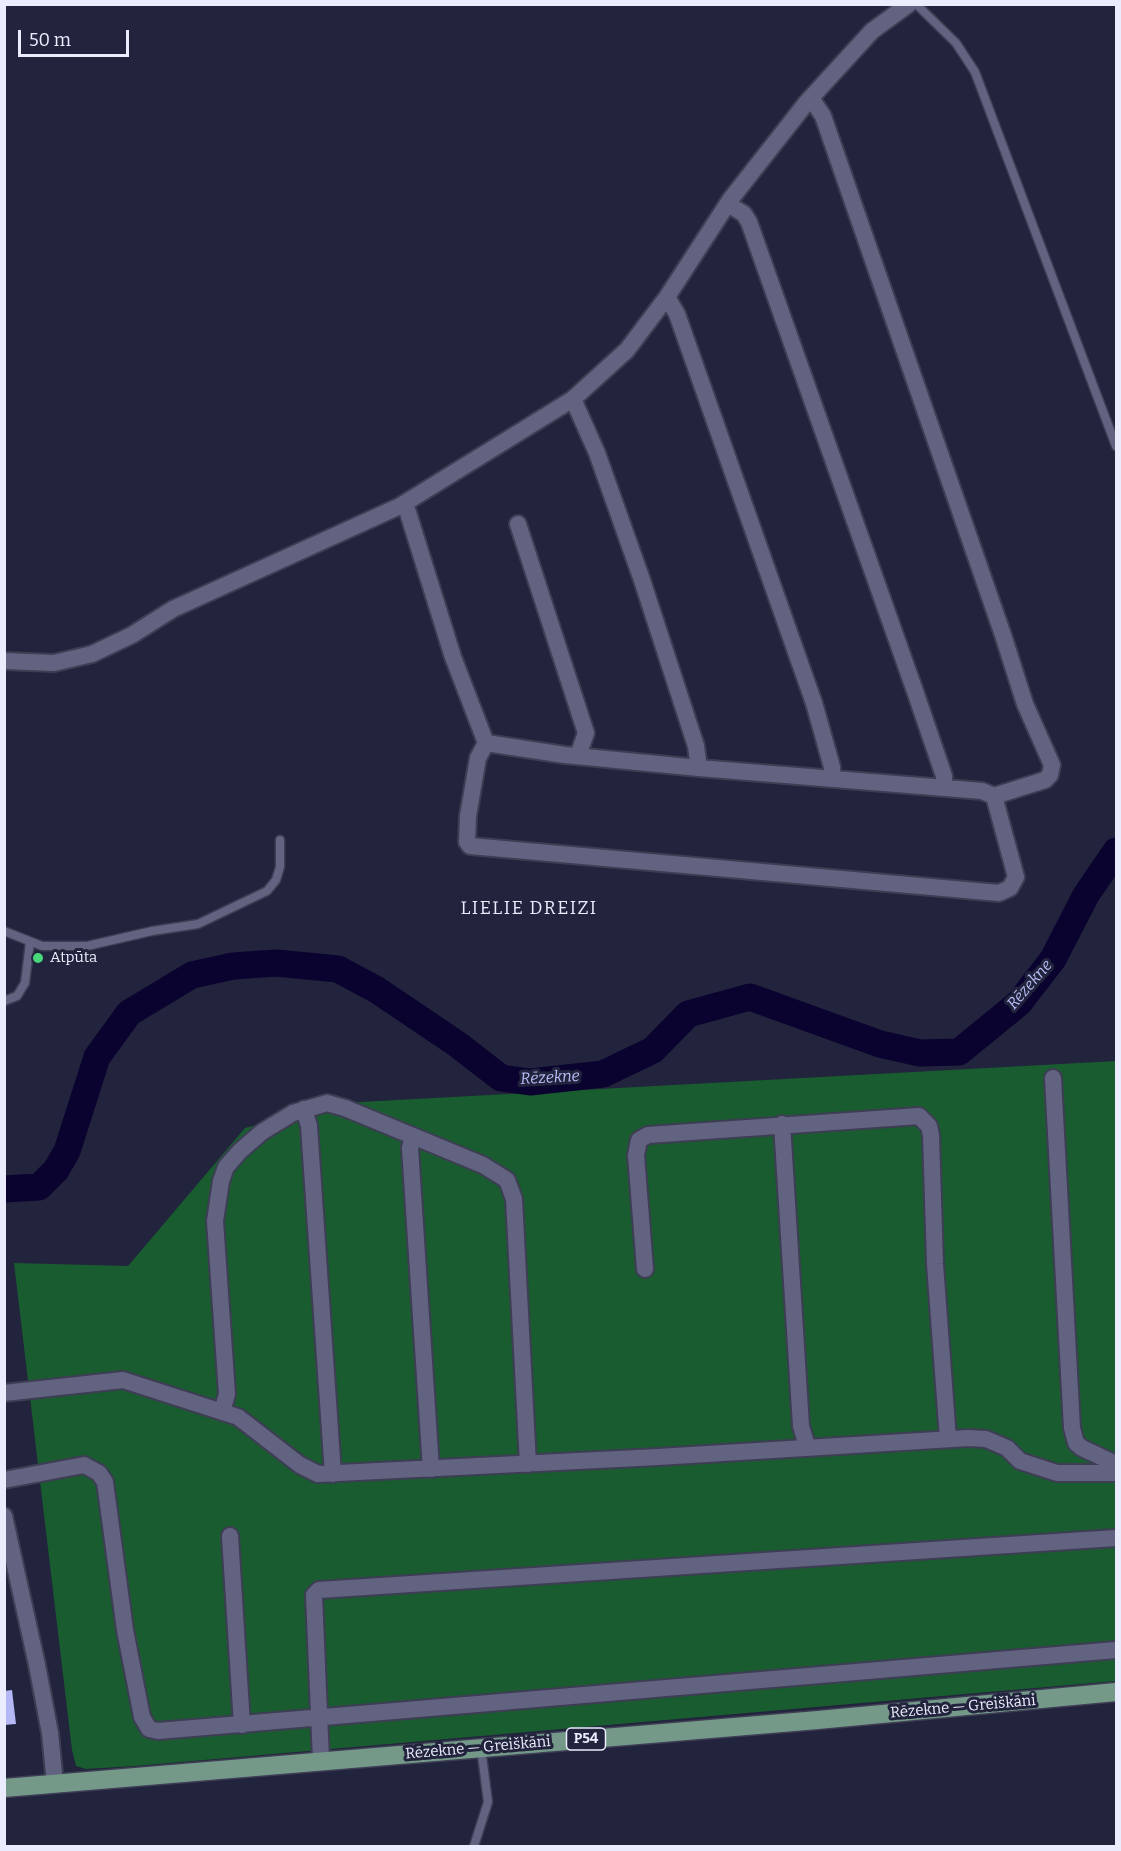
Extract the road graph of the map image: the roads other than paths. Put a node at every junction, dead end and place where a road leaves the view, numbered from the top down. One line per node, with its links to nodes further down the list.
1 (909, 4): 3 (street)
2 (916, 4): 7 (lane)
3 (811, 98): 4 (street); 16 (street)
4 (728, 204): 5 (street); 15 (street)
5 (667, 297): 6 (street); 14 (street)
6 (573, 399): 8 (street); 13 (street)
7 (1116, 446)
8 (405, 503): 10 (street); 11 (street)
9 (518, 524): 12 (street)
10 (4, 661)
11 (486, 743): 12 (street); 16 (street)
12 (578, 756): 13 (street)
13 (699, 768): 14 (street)
14 (832, 778): 15 (street)
15 (944, 788): 16 (street)
16 (994, 796)
17 (280, 840): 19 (lane)
18 (4, 931): 19 (lane)
19 (30, 942): 20 (lane)
20 (4, 1001)
21 (1053, 1078): 31 (street)
22 (304, 1109): 24 (street); 27 (street); 34 (street)
23 (782, 1124): 25 (street); 28 (street); 29 (street)
24 (413, 1136): 30 (street); 32 (street)
25 (645, 1269)
26 (4, 1392): 27 (street)
27 (222, 1412): 34 (street)
28 (948, 1439): 29 (street); 33 (street)
29 (807, 1446): 30 (street)
30 (528, 1464): 32 (street)
31 (1116, 1464)
32 (431, 1468): 34 (street)
33 (1116, 1473)
34 (333, 1474)
35 (4, 1480): 42 (street)
36 (4, 1516): 45 (street)
37 (230, 1536): 42 (street)
38 (1116, 1538): 41 (street)
39 (1116, 1650): 41 (street)
40 (1116, 1692): 43 (main road, Rēzekne — Greiškāni / P54)
41 (320, 1718): 42 (street); 44 (street)
42 (242, 1725)
43 (481, 1748): 44 (main road, Rēzekne — Greiškāni / P54); 47 (lane)
44 (321, 1760): 45 (main road, Rēzekne — Greiškāni / P54)
45 (55, 1784): 46 (main road, P54)
46 (4, 1788)
47 (474, 1846)

